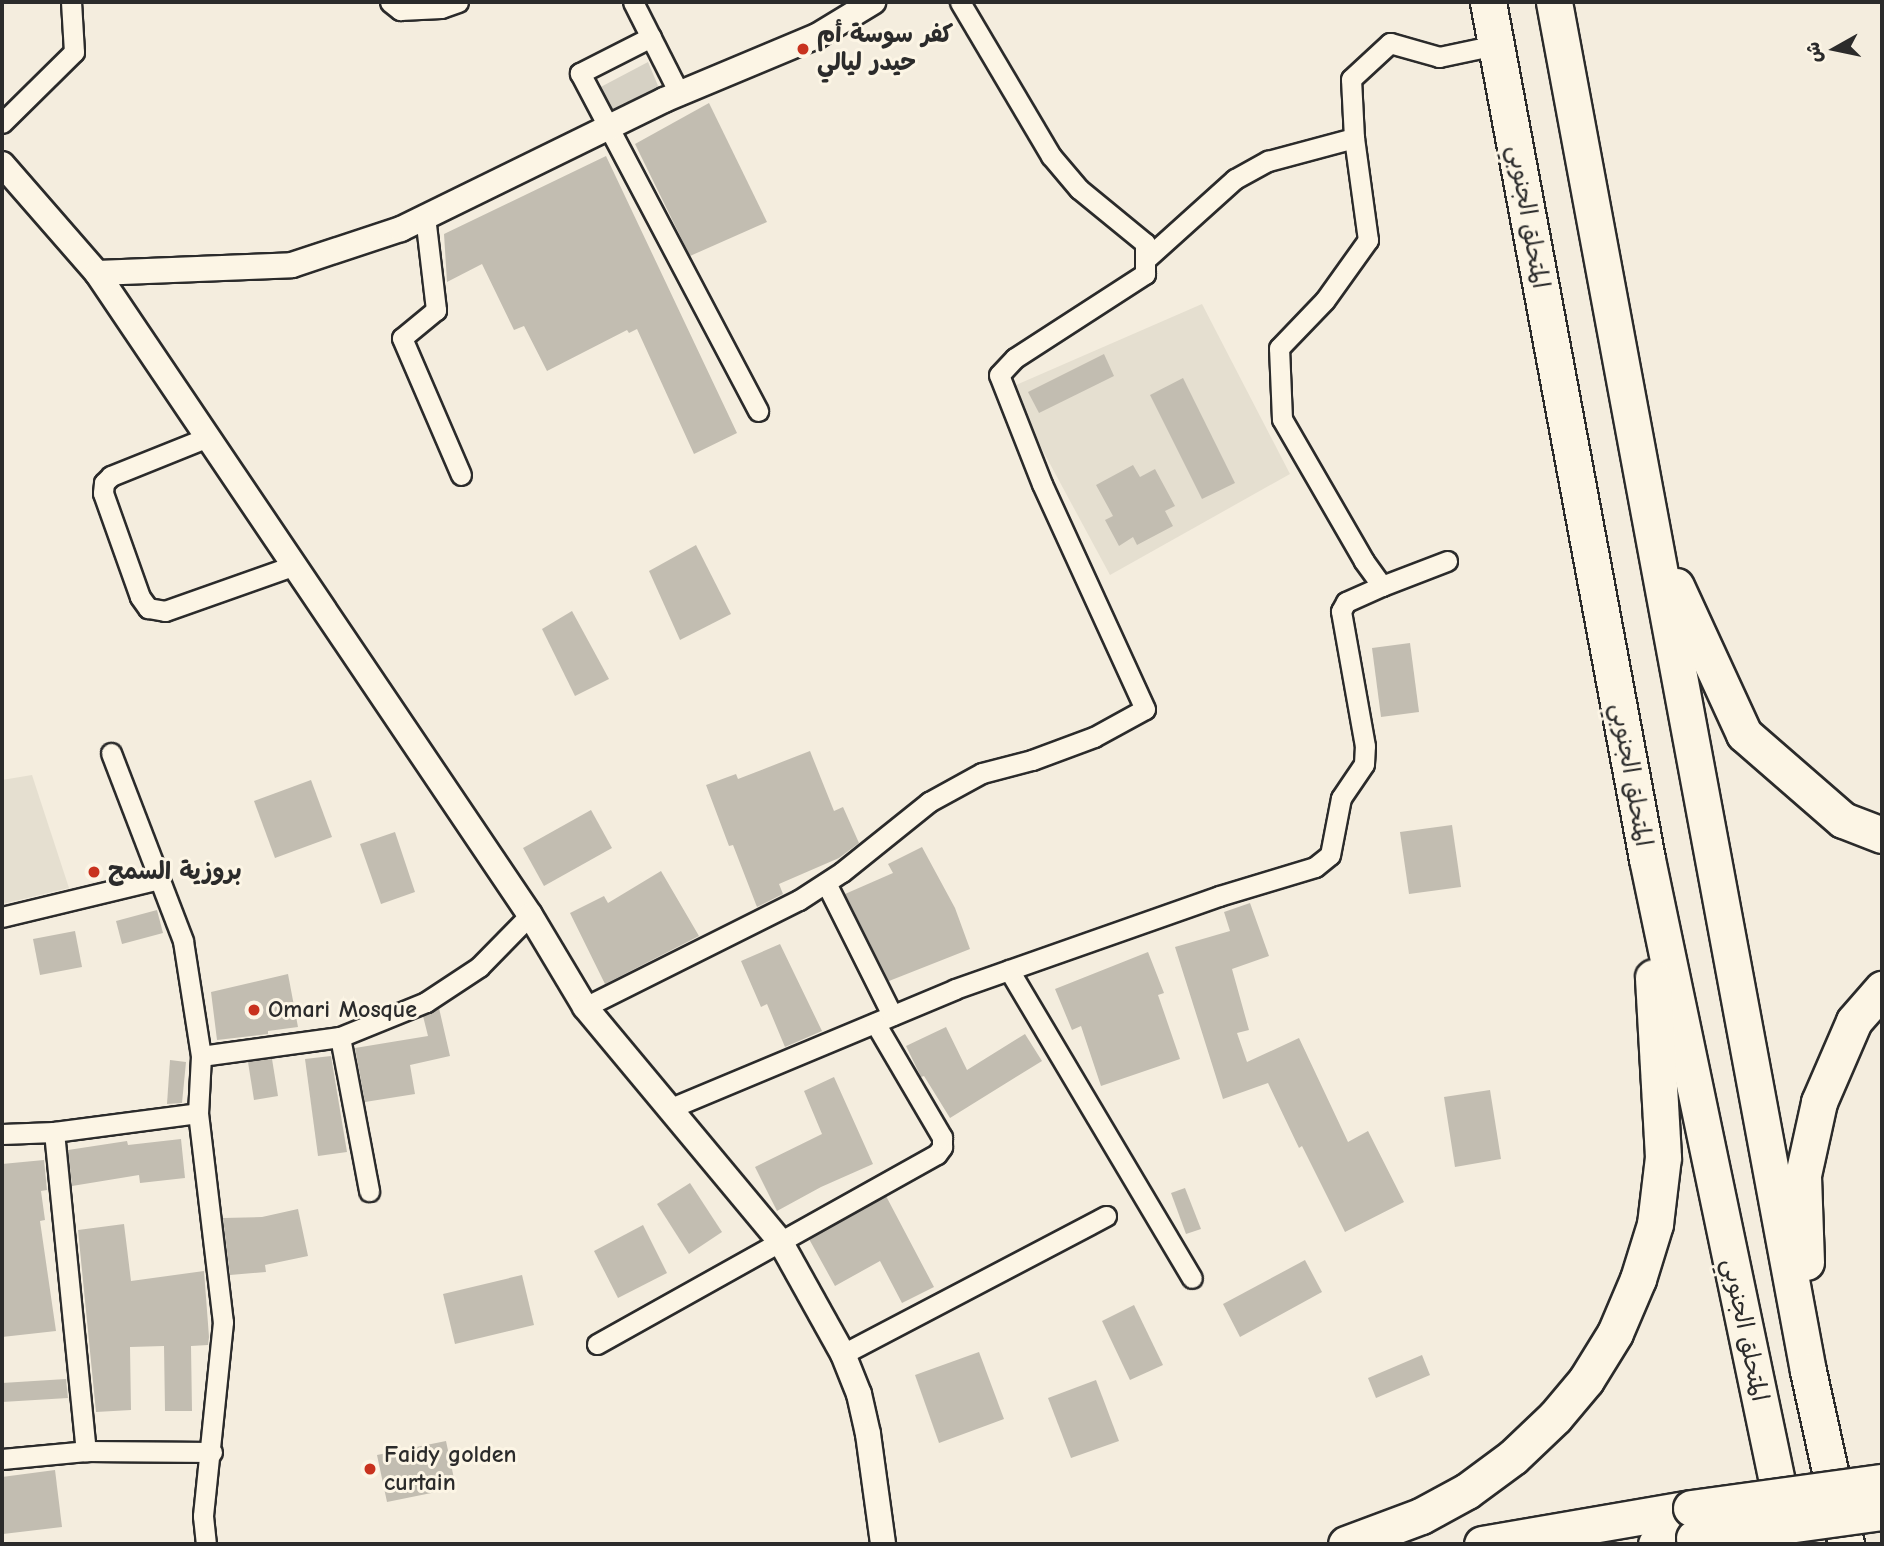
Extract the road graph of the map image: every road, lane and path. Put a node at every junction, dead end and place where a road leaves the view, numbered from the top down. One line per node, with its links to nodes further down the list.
1 (71, 2): 12 (street)
2 (390, 2): 3 (street)
3 (458, 2)
4 (633, 2): 9 (street)
5 (873, 2): 11 (street)
6 (960, 2): 17 (street)
7 (1488, 2): 10 (highway, المتحلق الجنوبي)
8 (1554, 2): 22 (highway)
9 (651, 37): 11 (street); 13 (street)
10 (1496, 44): 14 (street); 28 (highway, المتحلق الجنوبي)
11 (680, 95): 13 (street)
12 (2, 123)
13 (606, 128): 16 (street); 19 (street)
14 (1354, 138): 17 (street); 25 (street)
15 (2, 164): 18 (street)
16 (425, 216): 18 (street); 21 (street)
17 (1145, 260): 30 (street)
18 (97, 273): 20 (street)
19 (758, 411)
20 (208, 437): 24 (street); 24 (street)
21 (461, 475)
22 (1651, 526): 27 (highway); 49 (highway)
23 (1447, 561): 25 (street)
24 (295, 565): 31 (street)
25 (1382, 586): 33 (street)
26 (111, 753): 29 (street)
27 (1882, 835)
28 (1647, 859): 58 (highway); 61 (highway, المتحلق الجنوبي)
29 (159, 879): 32 (street); 38 (street)
30 (826, 883): 35 (street); 36 (street)
31 (530, 915): 35 (street); 37 (street)
32 (2, 917)
33 (1009, 970): 36 (street); 46 (street)
34 (1882, 989): 49 (highway)
35 (585, 1007): 39 (street)
36 (883, 1019): 39 (street); 45 (street)
37 (340, 1037): 38 (street); 43 (street)
38 (201, 1056): 40 (street)
39 (671, 1108): 45 (street)
40 (198, 1113): 41 (street); 51 (street)
41 (54, 1132): 42 (street); 50 (street)
42 (2, 1134)
43 (369, 1191)
44 (1106, 1216): 48 (street)
45 (779, 1241): 47 (street); 48 (street)
46 (1192, 1278)
47 (597, 1344)
48 (843, 1354): 56 (street)
49 (1808, 1371): 62 (highway)
50 (86, 1451): 51 (street); 52 (street)
51 (212, 1452): 57 (street)
52 (2, 1459)
53 (1882, 1482): 55 (highway, bridge)
54 (1882, 1512): 55 (highway, bridge)
55 (1692, 1523): 59 (highway); 60 (highway)
56 (884, 1539)
57 (206, 1544)
58 (1346, 1544)
59 (1482, 1544)
60 (1656, 1544)
61 (1790, 1544)
62 (1846, 1544)

